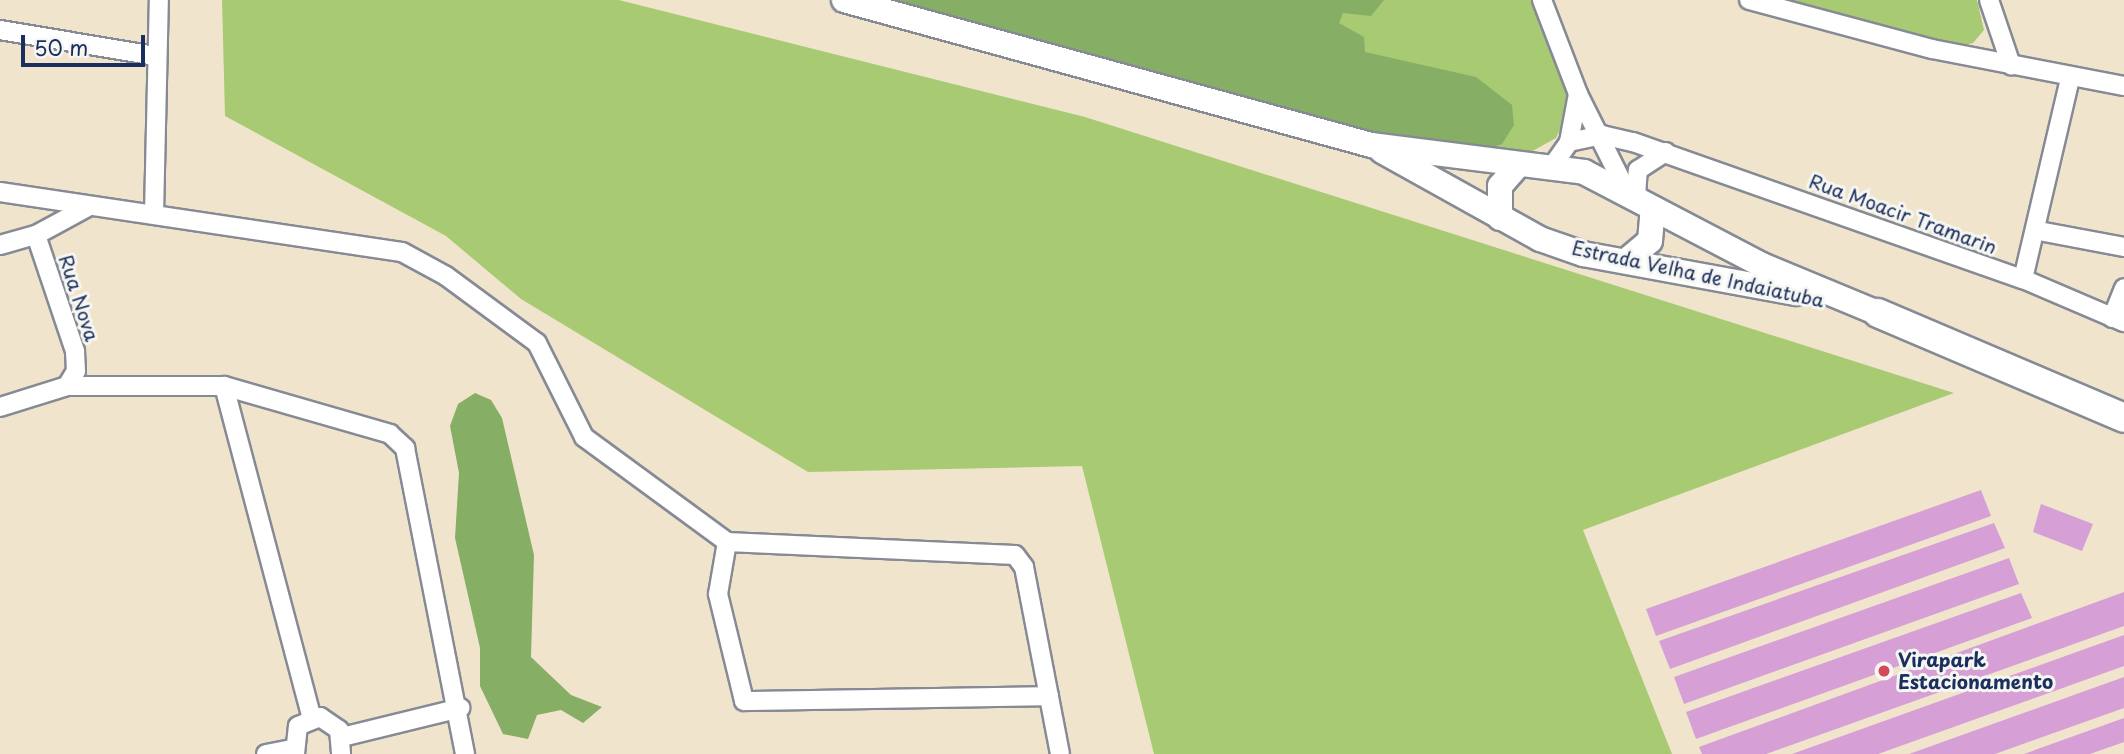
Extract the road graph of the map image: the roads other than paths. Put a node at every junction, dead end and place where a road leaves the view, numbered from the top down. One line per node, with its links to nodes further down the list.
1 (159, 0): 7 (street)
2 (844, 0): 14 (main road)
3 (1542, 0): 11 (street)
4 (1749, 0): 8 (street)
5 (1989, 0): 8 (street)
6 (0, 30): 7 (street)
7 (155, 56): 21 (street)
8 (2011, 65): 9 (street)
9 (2070, 78): 10 (street); 23 (street)
10 (2124, 86)
11 (1578, 94): 12 (street); 13 (street)
12 (1602, 135): 13 (street); 15 (street, Rua Moacir Tramarin); 19 (street)
13 (1569, 142): 17 (street)
14 (1371, 145): 16 (main road, Estrada Velha de Indaiatuba); 22 (main road, Estrada Velha de Indaiatuba)
15 (1665, 152): 19 (street); 28 (street, Rua Moacir Tramarin)
16 (1519, 164): 17 (main road, Estrada Velha de Indaiatuba); 22 (main road)
17 (1553, 165): 19 (main road, Estrada Velha de Indaiatuba)
18 (0, 192): 20 (street)
19 (1639, 199): 27 (main road); 30 (main road, Estrada Velha de Indaiatuba)
20 (86, 208): 21 (street); 24 (street)
21 (154, 214): 36 (street)
22 (1500, 218): 27 (main road, Estrada Velha de Indaiatuba)
23 (2039, 231): 26 (street); 28 (street)
24 (36, 235): 25 (street); 32 (street, Rua Nova)
25 (0, 245)
26 (2124, 247)
27 (1627, 261): 30 (main road, Estrada Velha de Indaiatuba)
28 (2023, 279): 31 (street, Rua Moacir Tramarin)
29 (2124, 288): 31 (street)
30 (1878, 313): 35 (main road)
31 (2118, 320)
32 (67, 386): 33 (street); 34 (street)
33 (224, 386): 38 (street); 39 (street)
34 (0, 407)
35 (2124, 418)
36 (727, 542): 37 (street); 37 (street)
37 (1049, 696): 44 (street)
38 (460, 708): 40 (street); 43 (street)
39 (312, 718): 40 (street); 41 (street)
40 (342, 746)
41 (293, 751): 42 (street)
42 (266, 754)
43 (465, 754)
44 (1060, 754)

